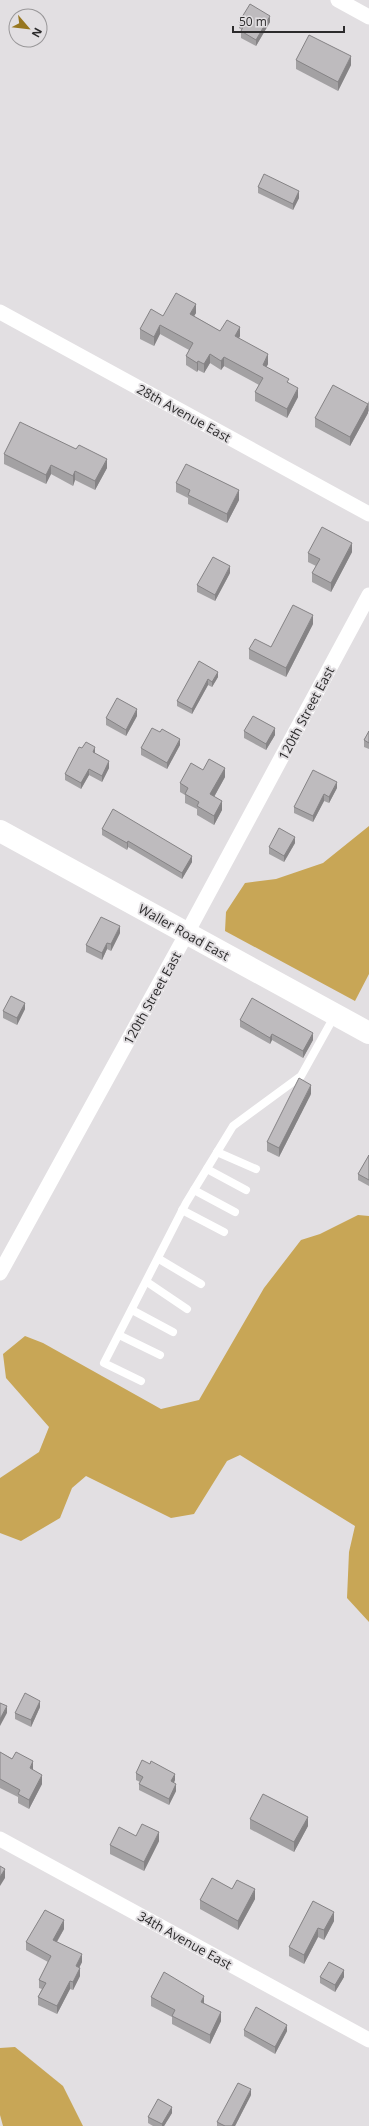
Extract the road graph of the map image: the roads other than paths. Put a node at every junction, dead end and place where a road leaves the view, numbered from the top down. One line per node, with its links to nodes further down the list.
1 (338, 0): 2 (street)
2 (369, 17)
3 (0, 312): 4 (street, 28th Avenue East)
4 (369, 514)
5 (369, 595): 7 (street, 120th Street East)
6 (0, 830): 7 (street, Waller Road East)
7 (187, 933): 8 (street, Waller Road East); 19 (street, 120th Street East)
8 (336, 1015): 9 (street, Waller Road East); 10 (lane)
9 (369, 1033)
10 (217, 1152): 11 (lane); 12 (lane)
11 (207, 1169): 13 (lane); 14 (lane)
12 (256, 1169)
13 (194, 1190): 15 (lane); 16 (lane)
14 (246, 1190)
15 (182, 1210): 17 (lane); 18 (lane)
16 (236, 1212)
17 (224, 1232)
18 (159, 1259): 20 (lane); 21 (lane)
19 (0, 1273)
20 (147, 1282): 22 (lane); 23 (lane)
21 (201, 1284)
22 (188, 1309)
23 (132, 1310): 24 (lane); 25 (lane)
24 (173, 1332)
25 (119, 1335): 26 (lane); 27 (lane)
26 (160, 1355)
27 (141, 1381)
28 (0, 1839): 29 (street, 34th Avenue East)
29 (369, 2040)

